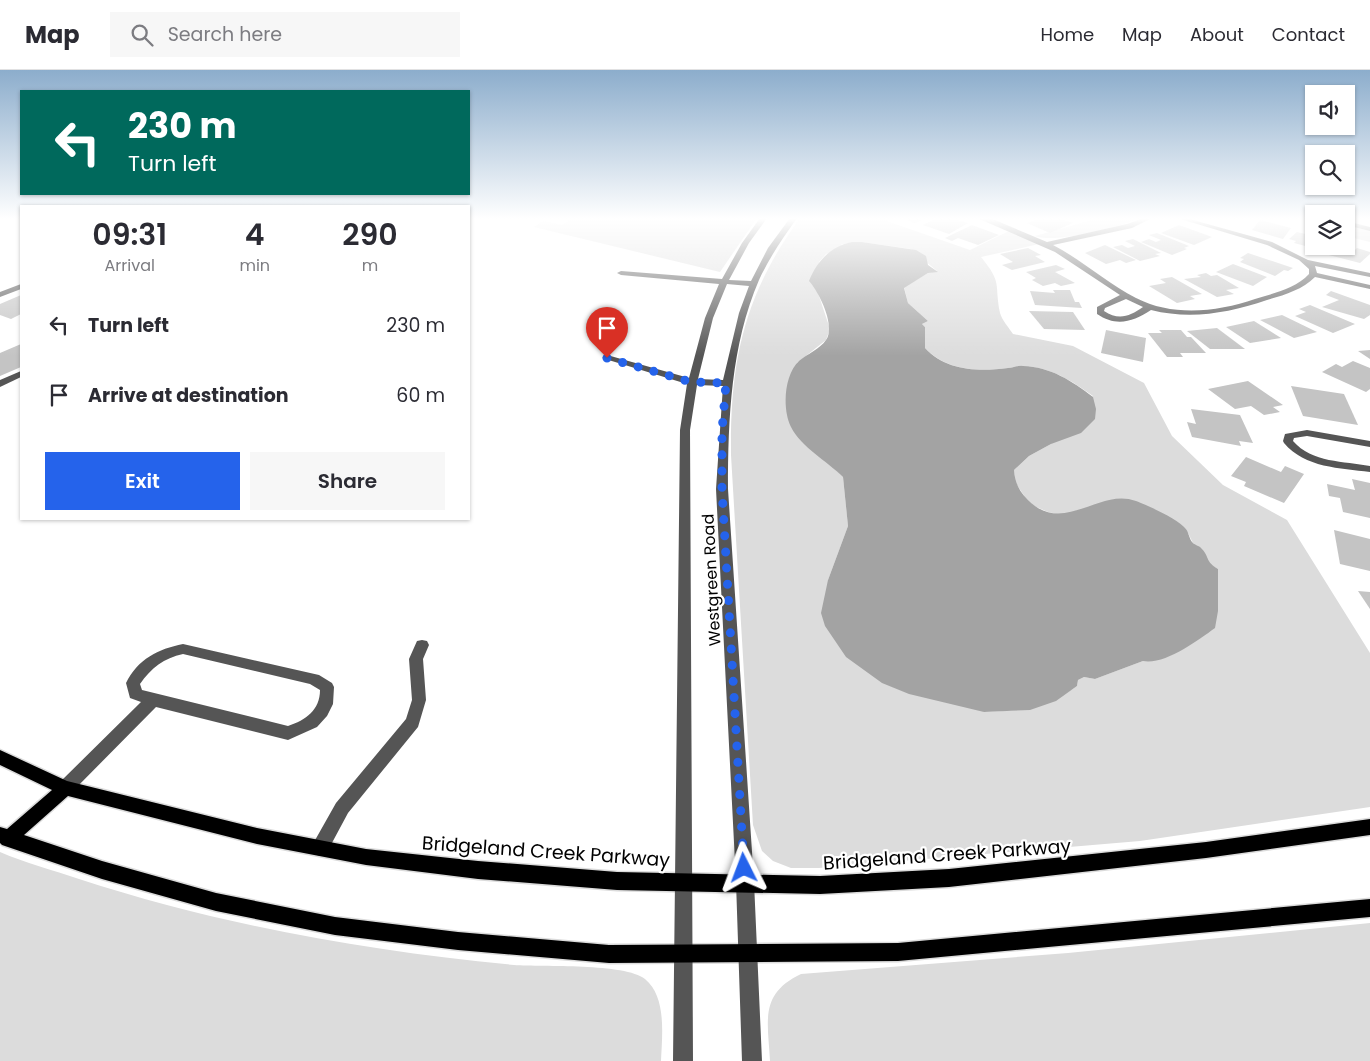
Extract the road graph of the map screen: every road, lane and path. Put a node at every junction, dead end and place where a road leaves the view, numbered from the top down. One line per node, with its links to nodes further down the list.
1 (733, 264): 8 (street, Westgreen Road)
2 (764, 264): 9 (street, Westgreen Road)
3 (1080, 264): 13 (street)
4 (1308, 264): 5 (street)
5 (1311, 268): 7 (street); 11 (street); 14 (street)
6 (621, 273): 8 (street)
7 (1370, 275)
8 (724, 282): 9 (street); 17 (street, Westgreen Road)
9 (754, 284): 18 (street, Westgreen Road)
10 (20, 286): 12 (street)
11 (1370, 287)
12 (0, 295)
13 (1126, 296): 14 (street); 14 (street)
14 (1149, 307)
15 (607, 358): 17 (street)
16 (20, 374): 19 (street)
17 (691, 382): 18 (street); 29 (street, Westgreen Road)
18 (726, 383): 30 (street, Westgreen Road)
19 (0, 384)
20 (1370, 444): 21 (street)
21 (1370, 469)
22 (422, 644): 28 (street)
23 (153, 700): 23 (street); 25 (street)
24 (0, 757): 25 (main road, Bridgeland Creek Parkway)
25 (65, 788): 27 (main road); 28 (main road, Bridgeland Creek Parkway)
26 (1370, 827): 30 (main road, Bridgeland Creek Parkway)
27 (4, 837): 32 (main road)
28 (320, 848): 29 (main road, Bridgeland Creek Parkway)
29 (683, 882): 30 (main road, Bridgeland Creek Parkway); 32 (street, Westgreen Road)
30 (745, 882): 33 (street, Westgreen Road)
31 (1370, 908): 33 (main road)
32 (683, 954): 33 (main road); 34 (street, Westgreen Road)
33 (749, 954): 35 (street, Westgreen Road)
34 (683, 1061)
35 (752, 1061)

